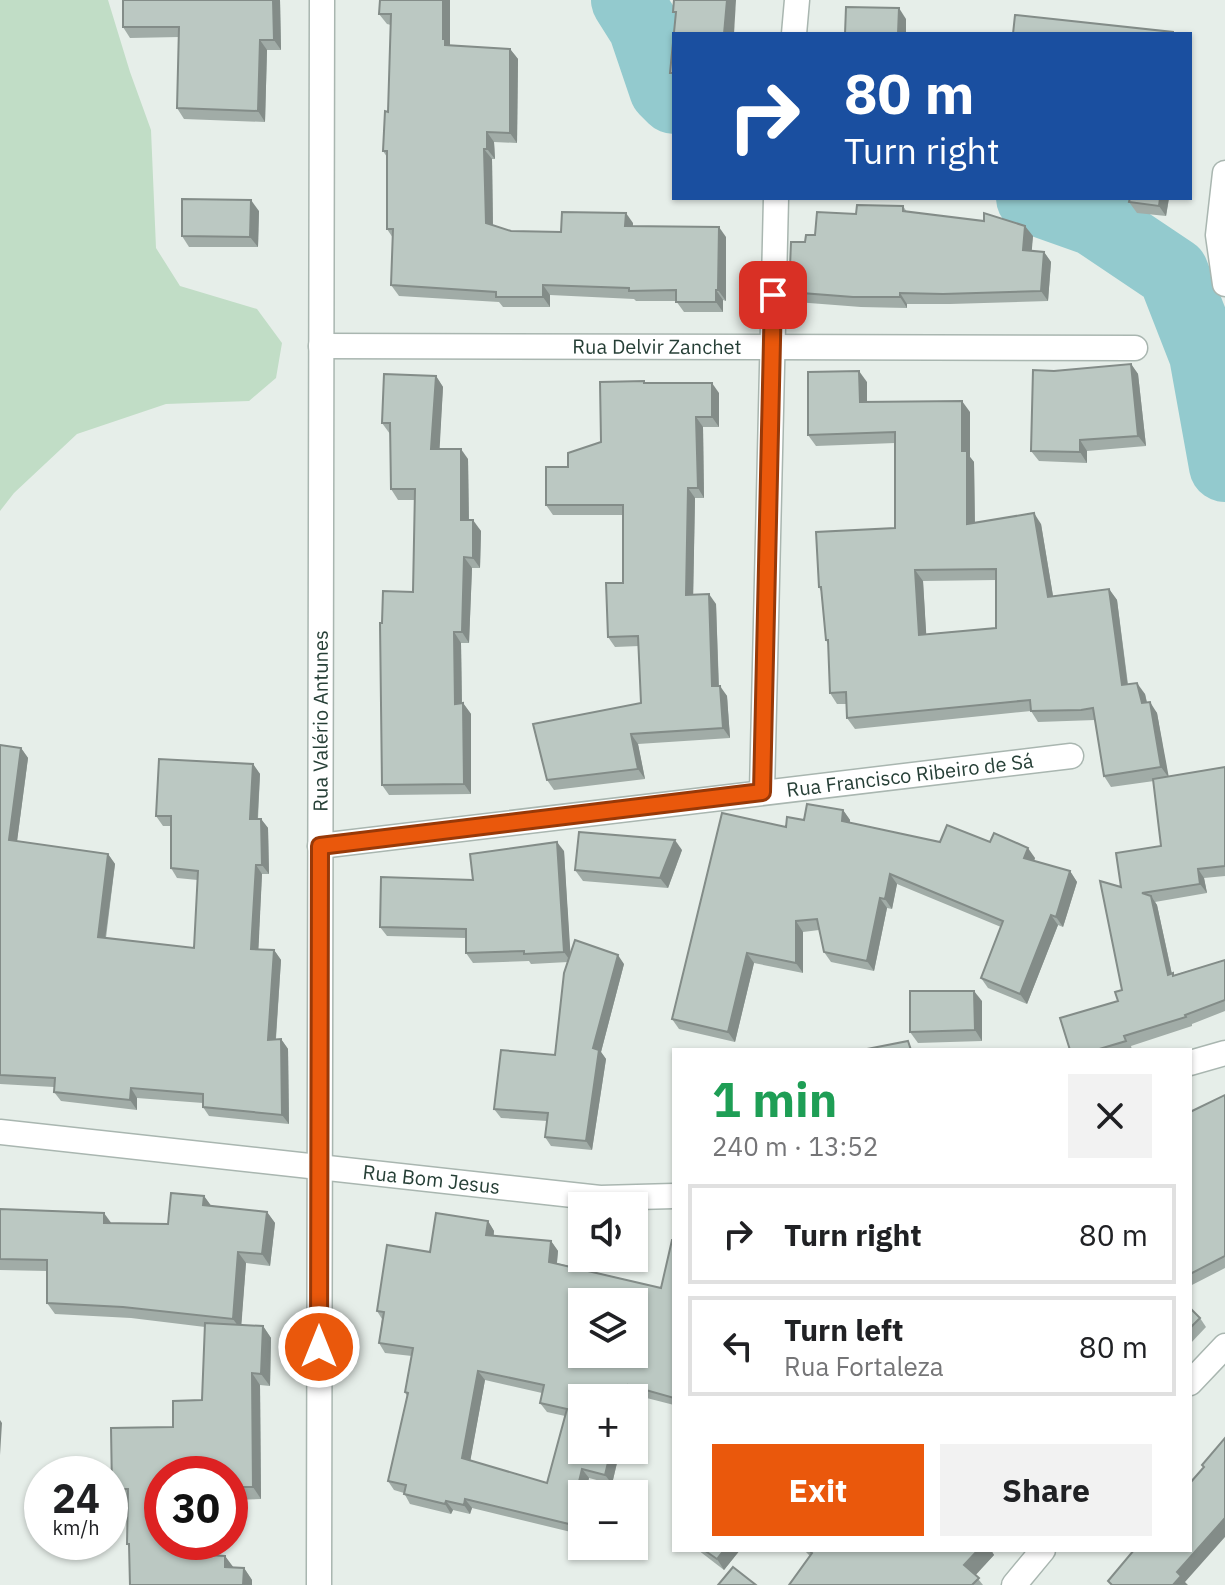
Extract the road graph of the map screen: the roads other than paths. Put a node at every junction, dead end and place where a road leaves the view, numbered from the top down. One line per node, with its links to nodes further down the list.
1 (322, 0): 7 (street, Rua Valério Antunes)
2 (797, 0): 3 (street)
3 (794, 32)
4 (1225, 173): 6 (street)
5 (776, 208): 8 (street)
6 (1225, 284)
7 (321, 346): 8 (street, Rua Delvir Zanchet); 12 (street, Rua Valério Antunes)
8 (772, 347): 9 (street, Rua Delvir Zanchet); 11 (street)
9 (1135, 348)
10 (1071, 756): 11 (street, Rua Francisco Ribeiro de Sá)
11 (762, 792): 12 (street, Rua Francisco Ribeiro de Sá)
12 (320, 846): 16 (street, Rua Valério Antunes)
13 (1225, 1053): 14 (street)
14 (1192, 1062)
15 (0, 1132): 16 (street, Rua Bom Jesus)
16 (320, 1168): 17 (street, Rua Bom Jesus); 22 (street, Rua Valério Antunes)
17 (672, 1196)
18 (1225, 1346): 19 (street)
19 (1192, 1381)
20 (1042, 1552): 21 (street)
21 (1026, 1581)
22 (319, 1585)

